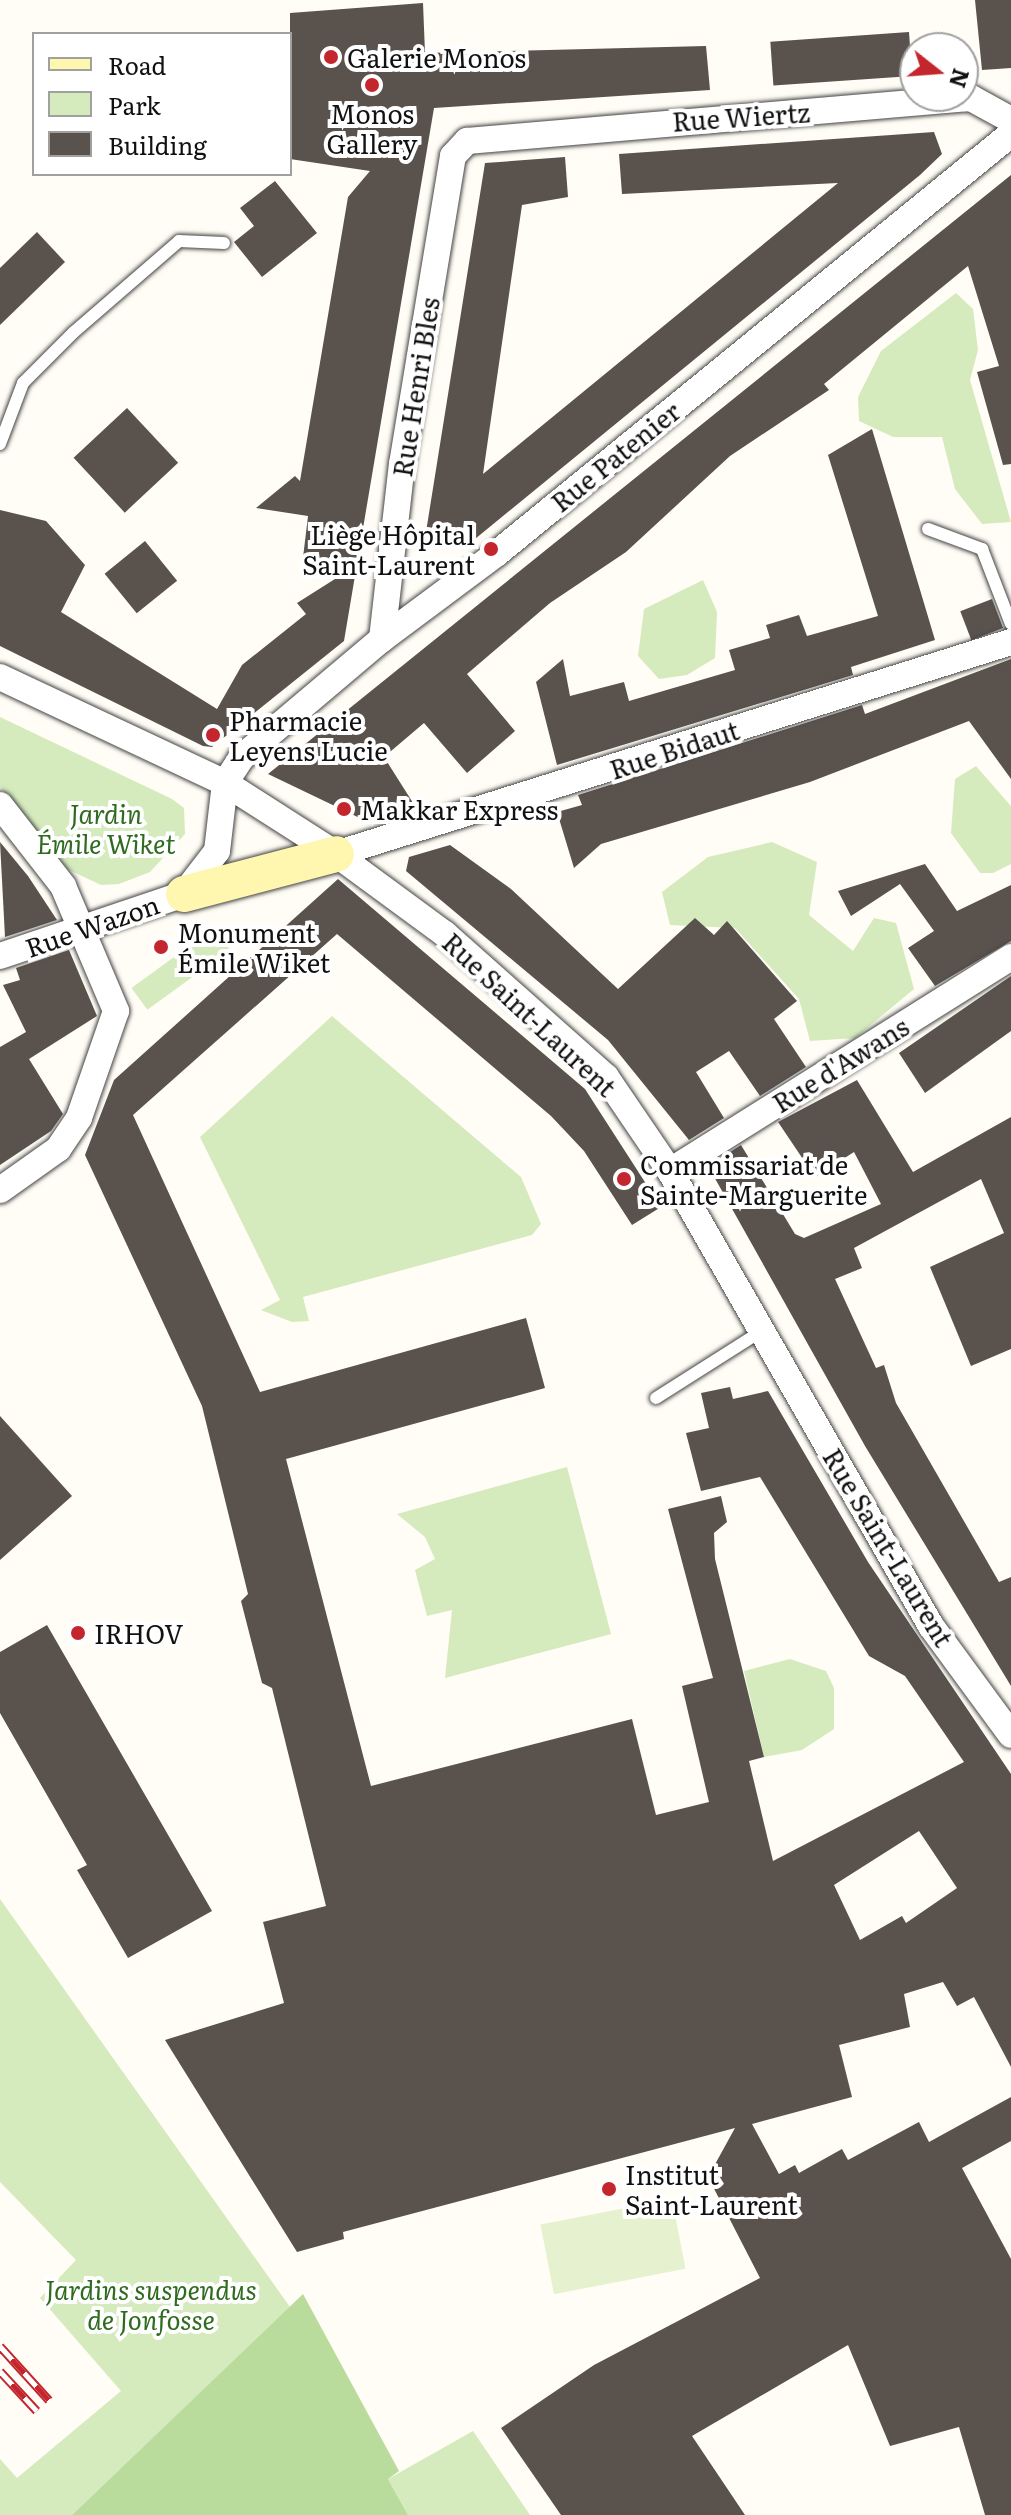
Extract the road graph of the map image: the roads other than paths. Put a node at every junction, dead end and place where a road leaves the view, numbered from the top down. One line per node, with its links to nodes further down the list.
1 (1011, 120): 3 (street, Rue Wiertz)
2 (1011, 134): 8 (street, Rue Patenier)
3 (467, 141): 8 (street, Rue Henri Bles)
4 (224, 243): 5 (lane)
5 (0, 444)
6 (928, 529): 7 (lane)
7 (1011, 624)
8 (382, 639): 11 (street, Rue Patenier)
9 (1011, 642): 13 (street, Rue Bidaut)
10 (0, 677): 11 (street, Rue Saint-Laurent)
11 (225, 783): 13 (street, Rue Saint-Laurent); 14 (street, Rue Wazon)
12 (0, 805): 15 (street)
13 (336, 854): 14 (street, Rue Wazon); 18 (street, Rue Saint-Laurent)
14 (184, 894): 15 (street, Rue Wazon)
15 (83, 930): 16 (street, Rue Wazon); 19 (street)
16 (0, 956)
17 (1011, 957): 18 (street, Rue d'Awans)
18 (670, 1171): 20 (street, Rue Saint-Laurent)
19 (0, 1190)
20 (763, 1330): 21 (lane); 22 (street, Rue Saint-Laurent)
21 (656, 1398)
22 (1011, 1735)

